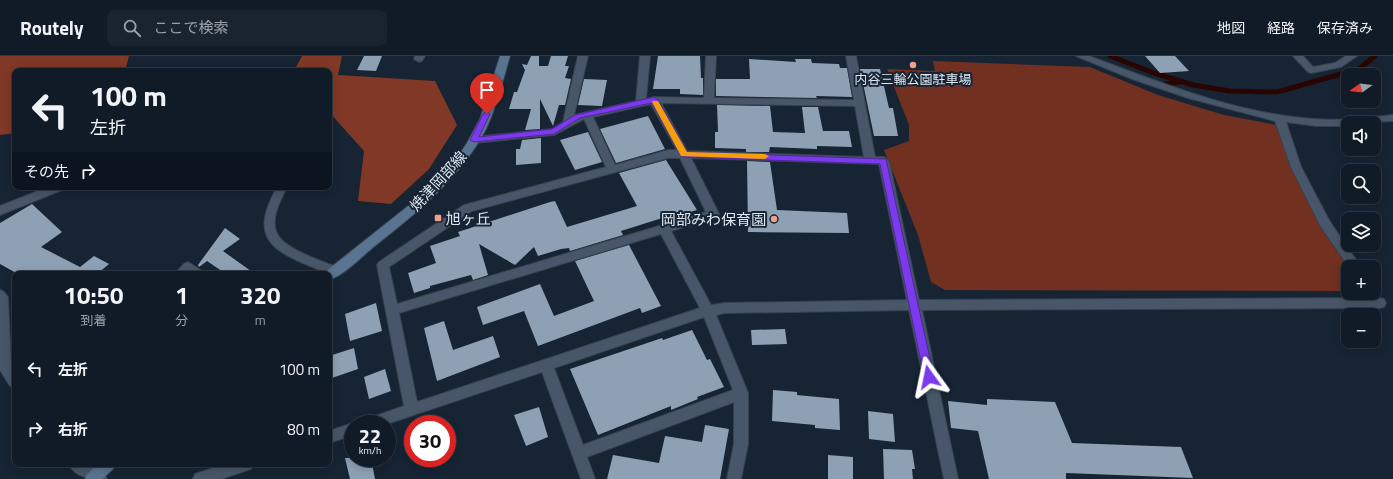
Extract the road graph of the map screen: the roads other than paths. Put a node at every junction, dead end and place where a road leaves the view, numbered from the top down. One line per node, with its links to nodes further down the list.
1 (505, 56): 17 (main road, 焼津岡部線)
2 (583, 56): 16 (street)
3 (645, 56): 11 (street)
4 (711, 56): 10 (street)
5 (851, 56): 12 (street)
6 (1081, 56): 14 (street)
7 (1298, 56): 8 (street)
8 (1352, 56)
9 (654, 100): 10 (street); 11 (street); 18 (street)
10 (709, 101): 12 (street)
11 (641, 102): 13 (street)
12 (860, 103): 19 (street)
13 (587, 114): 16 (street); 20 (street)
14 (1279, 117): 15 (street); 25 (street)
15 (1393, 118)
16 (568, 121): 17 (street)
17 (474, 140): 29 (main road, 焼津岡部線)
18 (684, 154): 19 (street); 20 (street); 24 (street)
19 (870, 160): 32 (street)
20 (612, 169): 33 (street)
21 (51, 190): 23 (street)
22 (281, 190): 28 (street)
23 (0, 211)
24 (664, 229): 33 (street); 34 (street)
25 (1350, 260)
26 (183, 271): 27 (street)
27 (194, 271)
28 (328, 271)
29 (332, 273)
30 (0, 295): 36 (street)
31 (1377, 300): 32 (street)
32 (913, 305): 34 (street); 50 (street)
33 (392, 310): 38 (street)
34 (708, 311): 35 (street); 37 (street)
35 (546, 365): 38 (street); 42 (street)
36 (12, 377)
37 (741, 393): 42 (street); 49 (street)
38 (412, 410): 39 (street)
39 (396, 415)
40 (344, 432): 41 (street)
41 (332, 436)
42 (579, 454): 48 (street)
43 (80, 467): 46 (street)
44 (105, 467): 46 (main road)
45 (237, 467): 47 (street)
46 (96, 478)
47 (200, 479)
48 (588, 479)
49 (734, 479)
50 (951, 479)

